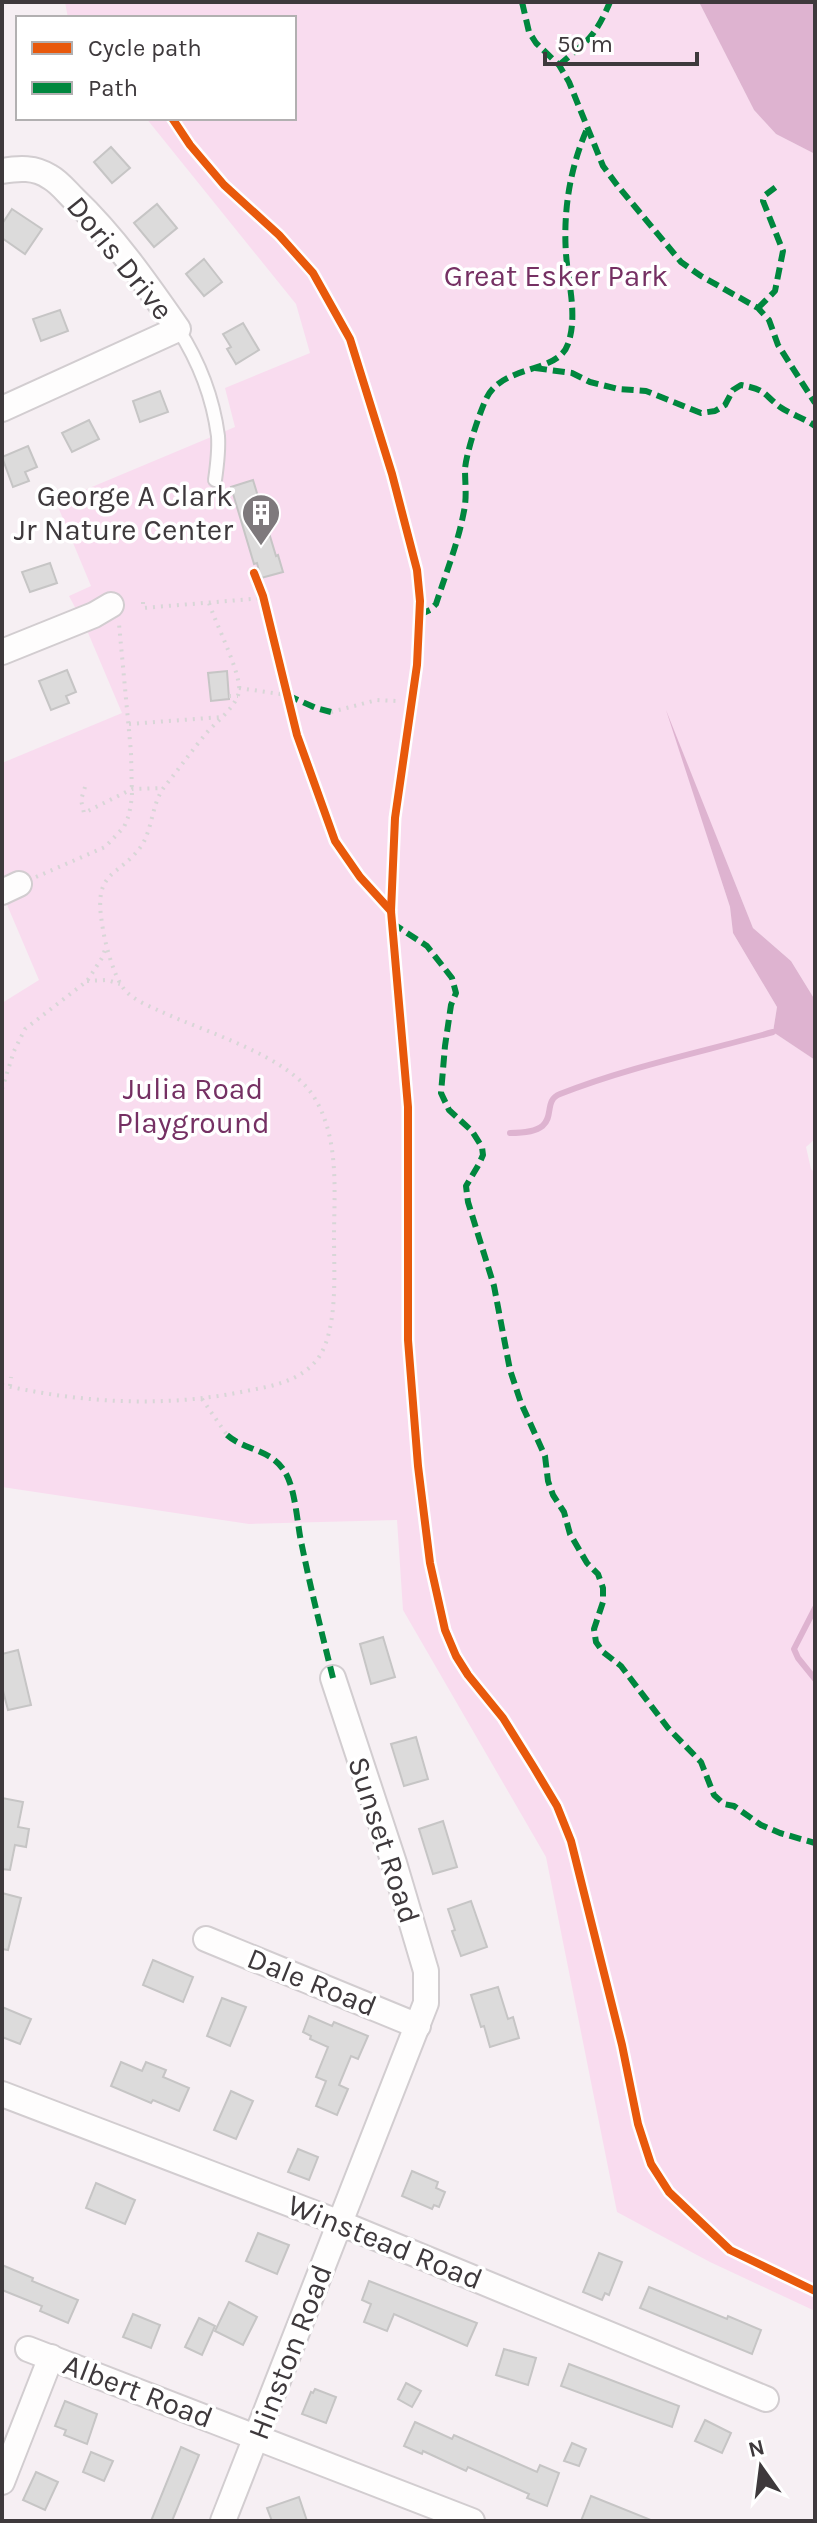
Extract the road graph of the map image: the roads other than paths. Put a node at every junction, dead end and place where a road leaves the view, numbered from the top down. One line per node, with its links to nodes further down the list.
1 (10, 169): 2 (street, Doris Drive)
2 (178, 329): 3 (street, Doris Drive); 4 (lane)
3 (2, 409)
4 (215, 480)
5 (115, 610): 6 (street)
6 (2, 652)
7 (333, 1678): 9 (street, Sunset Road)
8 (206, 1939): 10 (street, Dale Road)
9 (426, 2003): 10 (street, Hinston Road)
10 (418, 2026): 12 (street, Hinston Road)
11 (2, 2094): 12 (street, Winstead Road)
12 (340, 2223): 15 (street, Winstead Road); 16 (street, Hinston Road)
13 (28, 2349): 14 (street, Albert Road)
14 (51, 2357): 16 (street, Albert Road); 17 (street)
15 (766, 2399)
16 (257, 2436): 18 (street, Hinston Road); 19 (street, Albert Road)
17 (2, 2482)
18 (223, 2521)
19 (472, 2521)

